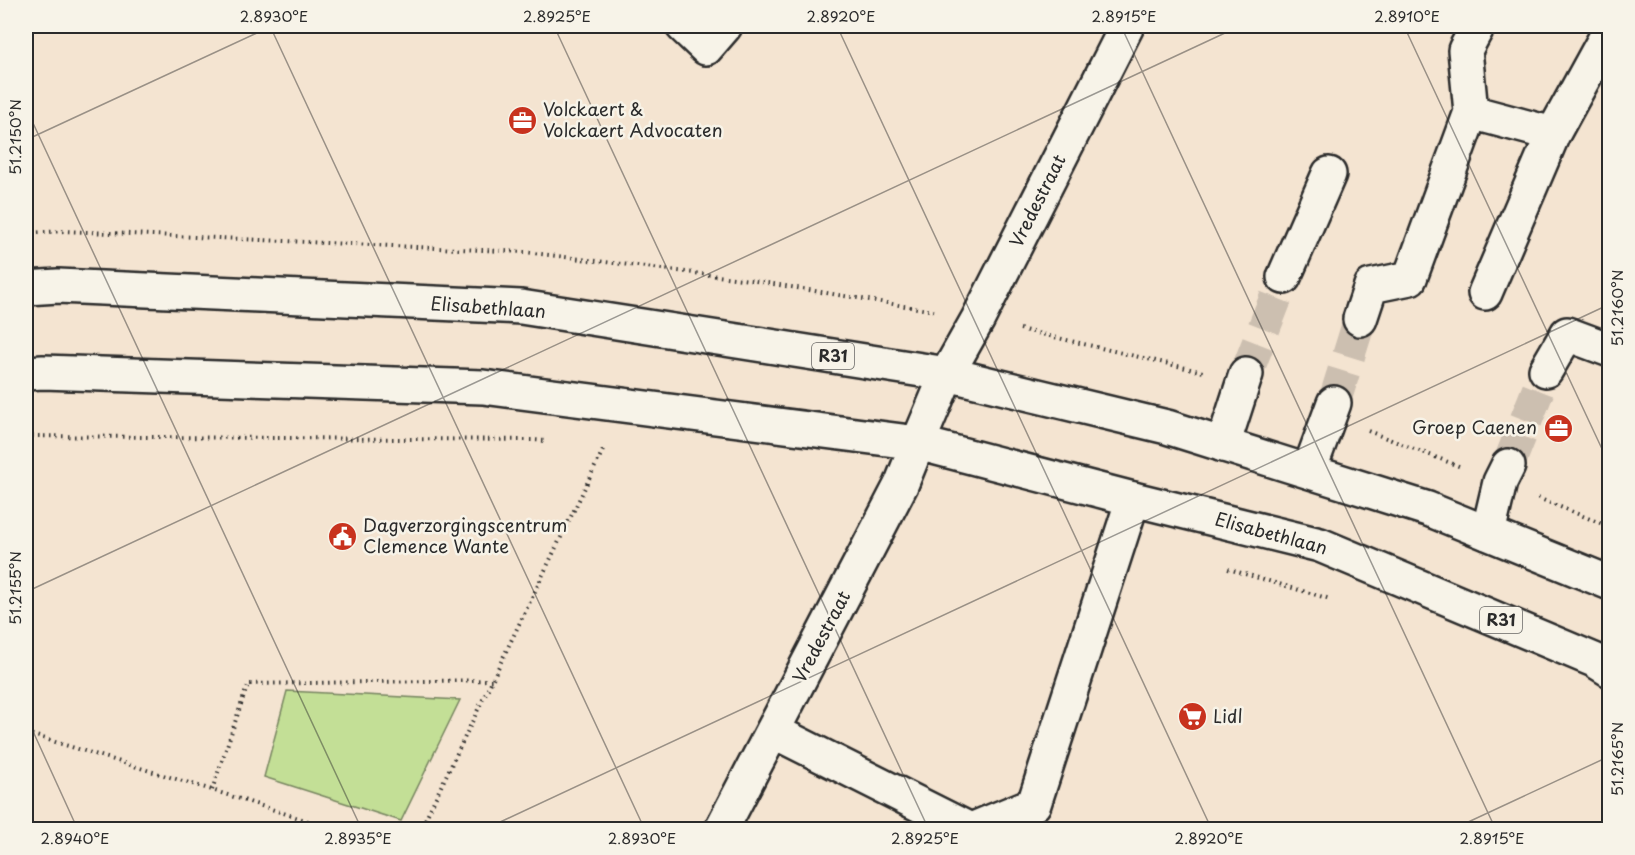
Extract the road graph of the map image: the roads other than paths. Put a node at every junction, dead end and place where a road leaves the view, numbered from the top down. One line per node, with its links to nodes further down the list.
1 (683, 26): 2 (main road)
2 (725, 26)
3 (1127, 26): 16 (main road, Vredestraat)
4 (1478, 26): 6 (main road)
5 (1610, 30): 7 (main road)
6 (1471, 112): 7 (main road); 12 (main road)
7 (1553, 134): 11 (main road)
8 (1329, 174): 9 (main road)
9 (1284, 277)
10 (26, 288): 16 (main road, Elisabethlaan / R31)
11 (1485, 293)
12 (1360, 318)
13 (1610, 350): 14 (main road)
14 (1546, 370)
15 (26, 373): 19 (main road, Elisabethlaan / R31)
16 (946, 374): 19 (main road); 20 (main road, Elisabethlaan / R31)
17 (1246, 374): 20 (main road)
18 (1334, 403): 22 (main road)
19 (918, 442): 23 (main road, Elisabethlaan / R31); 27 (main road, Vredestraat)
20 (1223, 445): 22 (main road, Elisabethlaan / R31)
21 (1508, 466): 24 (main road)
22 (1309, 471): 24 (main road, Elisabethlaan / R31)
23 (1133, 499): 26 (main road, Elisabethlaan / R31); 29 (main road)
24 (1488, 533): 25 (main road, Elisabethlaan / R31)
25 (1610, 584)
26 (1610, 670)
27 (773, 731): 28 (main road, Vredestraat); 29 (main road)
28 (721, 830)
29 (970, 830)

